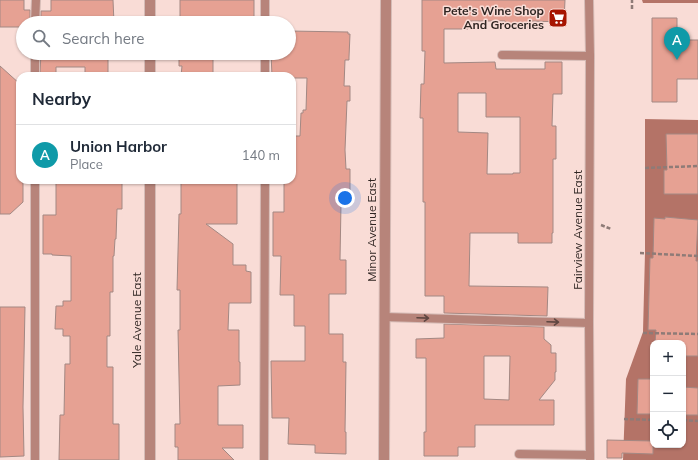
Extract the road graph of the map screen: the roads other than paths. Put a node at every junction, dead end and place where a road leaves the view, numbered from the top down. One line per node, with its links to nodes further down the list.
1 (36, 0): 6 (lane)
2 (150, 0): 7 (street)
3 (265, 0): 8 (lane)
4 (386, 0): 20 (street, Minor Avenue East)
5 (589, 0): 10 (lane, Fairview Avenue East)
6 (36, 16)
7 (150, 16)
8 (265, 16)
9 (502, 55): 10 (lane)
10 (590, 56): 21 (lane, Fairview Avenue East)
11 (35, 60): 14 (lane)
12 (150, 60): 15 (street)
13 (265, 60): 16 (lane)
14 (35, 72)
15 (150, 72)
16 (265, 72)
17 (35, 184): 24 (lane)
18 (150, 184): 25 (street, Yale Avenue East)
19 (265, 184): 26 (lane)
20 (384, 316): 21 (lane, one-way to 21); 27 (street, Minor Avenue East)
21 (589, 323): 23 (lane, Fairview Avenue East)
22 (519, 454): 23 (lane)
23 (590, 458)
24 (35, 460)
25 (150, 460)
26 (264, 460)
27 (384, 460)

